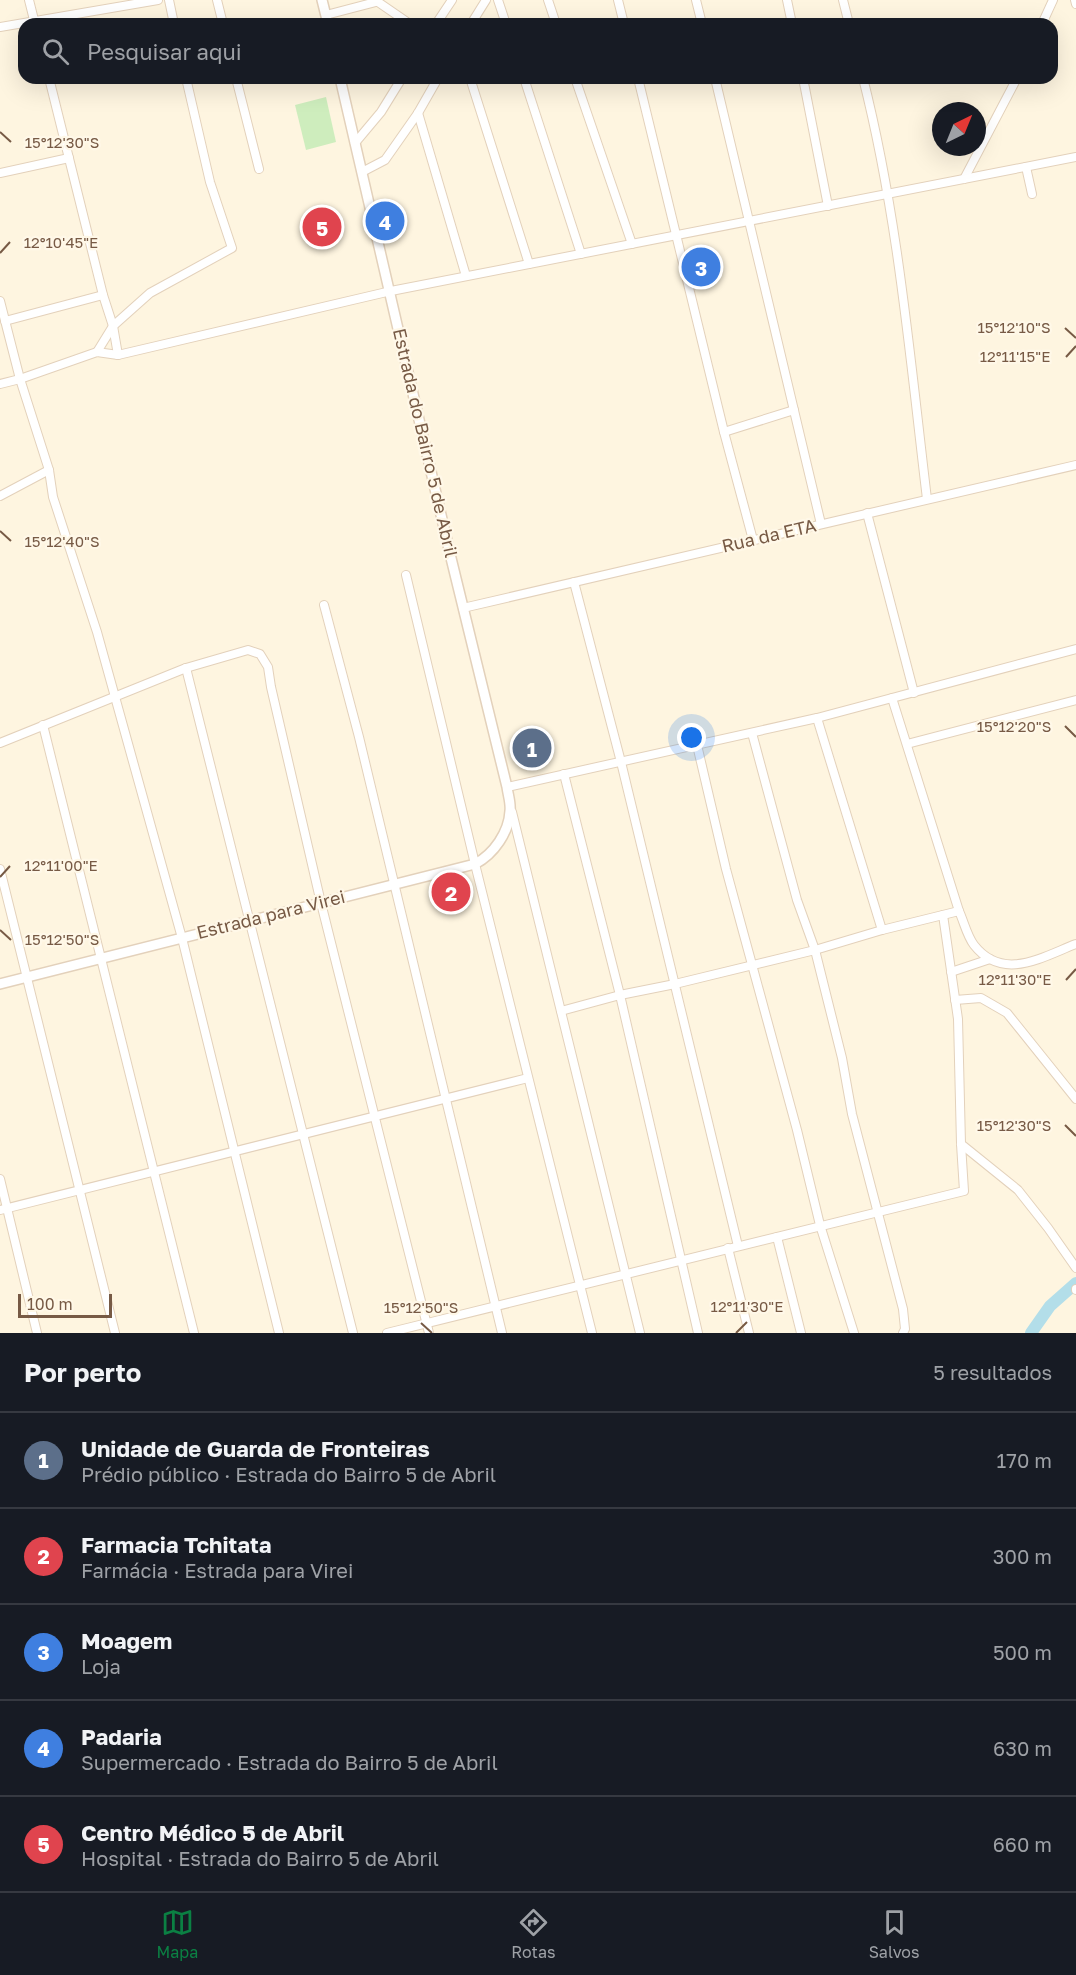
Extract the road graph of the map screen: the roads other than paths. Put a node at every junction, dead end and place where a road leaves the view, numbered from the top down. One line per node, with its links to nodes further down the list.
1 (30, 0): 16 (street)
2 (158, 0): 17 (street)
3 (169, 0): 18 (street)
4 (217, 0): 19 (street)
5 (322, 0): 20 (street)
6 (452, 0): 23 (street)
7 (486, 0): 24 (street)
8 (498, 0): 25 (street)
9 (548, 0): 26 (street)
10 (618, 0): 27 (street)
11 (696, 0): 28 (street)
12 (787, 0): 29 (street)
13 (843, 0): 30 (street)
14 (1053, 0): 31 (street)
15 (376, 1): 21 (street); 22 (street)
16 (34, 18)
17 (57, 18)
18 (173, 18)
19 (222, 18)
20 (327, 18)
21 (330, 18)
22 (401, 18)
23 (440, 18)
24 (475, 18)
25 (504, 18)
26 (554, 18)
27 (622, 18)
28 (700, 18)
29 (791, 18)
30 (848, 18)
31 (1045, 18)
32 (18, 24): 33 (street)
33 (0, 27)
34 (50, 84): 51 (street)
35 (187, 84): 70 (street)
36 (238, 84): 53 (street)
37 (341, 84): 49 (street, Estrada do Bairro 5 de Abril)
38 (398, 84): 49 (street)
39 (435, 84): 48 (street)
40 (472, 84): 64 (street)
41 (526, 84): 63 (street)
42 (577, 84): 62 (street)
43 (639, 84): 61 (street)
44 (716, 84): 60 (street)
45 (804, 84): 59 (street)
46 (864, 84): 57 (street)
47 (1014, 84): 56 (street)
48 (418, 113): 54 (street); 65 (street)
49 (355, 143): 54 (street, Estrada do Bairro 5 de Abril)
50 (1076, 157): 52 (street)
51 (69, 158): 55 (street); 67 (street)
52 (1026, 167): 56 (street); 58 (street)
53 (259, 169)
54 (362, 172): 66 (street, Estrada do Bairro 5 de Abril)
55 (0, 173)
56 (964, 179): 57 (street)
57 (888, 194): 59 (street); 80 (street)
58 (1032, 194)
59 (828, 206): 60 (street)
60 (749, 221): 61 (street); 75 (street)
61 (677, 235): 62 (street); 76 (street)
62 (632, 244): 63 (street)
63 (581, 254): 64 (street)
64 (529, 264): 65 (street)
65 (466, 276): 66 (street)
66 (391, 291): 72 (street); 87 (street, Estrada do Bairro 5 de Abril)
67 (103, 295): 69 (street); 70 (street)
68 (0, 301): 69 (street)
69 (5, 321): 73 (street)
70 (113, 326): 71 (street); 72 (street)
71 (97, 352): 72 (street); 73 (street)
72 (118, 355)
73 (20, 380): 74 (street); 78 (street)
74 (0, 384)
75 (794, 410): 76 (street); 82 (street)
76 (724, 432): 83 (street)
77 (1076, 465): 80 (street, Rua da ETA)
78 (49, 470): 79 (street); 91 (street)
79 (0, 496)
80 (927, 499): 81 (street, Rua da ETA)
81 (867, 513): 82 (street, Rua da ETA); 90 (street)
82 (821, 524): 83 (street, Rua da ETA)
83 (753, 540): 85 (street, Rua da ETA)
84 (406, 575): 104 (street)
85 (574, 582): 87 (street, Rua da ETA); 100 (street)
86 (324, 605): 106 (street)
87 (463, 608): 102 (street, Estrada do Bairro 5 de Abril)
88 (1076, 649): 90 (street)
89 (186, 669): 91 (street); 107 (street); 110 (street)
90 (914, 693): 92 (street)
91 (115, 696): 95 (street); 112 (street)
92 (892, 698): 94 (street); 98 (street)
93 (1076, 700): 98 (street)
94 (817, 718): 96 (street); 111 (street)
95 (43, 725): 97 (street); 115 (street)
96 (752, 733): 99 (street); 114 (street)
97 (0, 743)
98 (907, 744): 108 (street)
99 (697, 745): 100 (street); 117 (street)
100 (621, 762): 101 (street); 121 (street)
101 (564, 774): 102 (street); 122 (street)
102 (507, 787): 103 (street, Estrada do Bairro 5 de Abril)
103 (510, 808): 104 (street, Estrada para Virei); 124 (street)
104 (475, 864): 106 (street, Estrada para Virei); 125 (street)
105 (0, 869): 119 (street)
106 (395, 884): 107 (street, Estrada para Virei); 126 (street)
107 (321, 903): 110 (street, Estrada para Virei); 128 (street)
108 (959, 911): 109 (street); 116 (street)
109 (943, 915): 111 (street); 118 (street)
110 (250, 921): 112 (street, Estrada para Virei); 129 (street)
111 (882, 930): 114 (street)
112 (182, 938): 115 (street, Estrada para Virei); 131 (street)
113 (1076, 944): 116 (street)
114 (814, 950): 117 (street); 136 (street)
115 (102, 958): 119 (street, Estrada para Virei); 132 (street)
116 (990, 959): 118 (street)
117 (752, 965): 121 (street); 137 (street)
118 (951, 972): 123 (street)
119 (27, 977): 120 (street, Estrada para Virei); 134 (street)
120 (0, 984)
121 (675, 984): 122 (street); 139 (street)
122 (620, 995): 124 (street); 141 (street)
123 (956, 1000): 127 (street); 130 (street)
124 (561, 1011): 143 (street)
125 (528, 1078): 126 (street); 144 (street)
126 (446, 1099): 128 (street); 145 (street)
127 (1076, 1099)
128 (375, 1117): 129 (street); 146 (street)
129 (304, 1134): 131 (street); 151 (street)
130 (961, 1144): 136 (street); 142 (street)
131 (235, 1152): 132 (street); 150 (street)
132 (154, 1171): 134 (street); 149 (street)
133 (0, 1179): 135 (street)
134 (80, 1190): 135 (street); 148 (street)
135 (4, 1209): 147 (street)
136 (877, 1211): 137 (street); 161 (street)
137 (820, 1225): 138 (street); 160 (street)
138 (777, 1237): 139 (street); 159 (street)
139 (738, 1246): 140 (street)
140 (728, 1248): 141 (street); 158 (street)
141 (682, 1260): 143 (street); 157 (street)
142 (1076, 1268)
143 (625, 1274): 144 (street); 156 (street)
144 (579, 1285): 145 (street); 155 (street)
145 (496, 1306): 146 (street); 154 (street)
146 (426, 1323): 152 (street); 153 (street)
147 (37, 1333)
148 (115, 1333)
149 (194, 1333)
150 (279, 1333)
151 (353, 1333)
152 (387, 1333)
153 (429, 1333)
154 (502, 1333)
155 (592, 1333)
156 (640, 1333)
157 (698, 1333)
158 (749, 1333)
159 (801, 1333)
160 (854, 1333)
161 (903, 1333)

